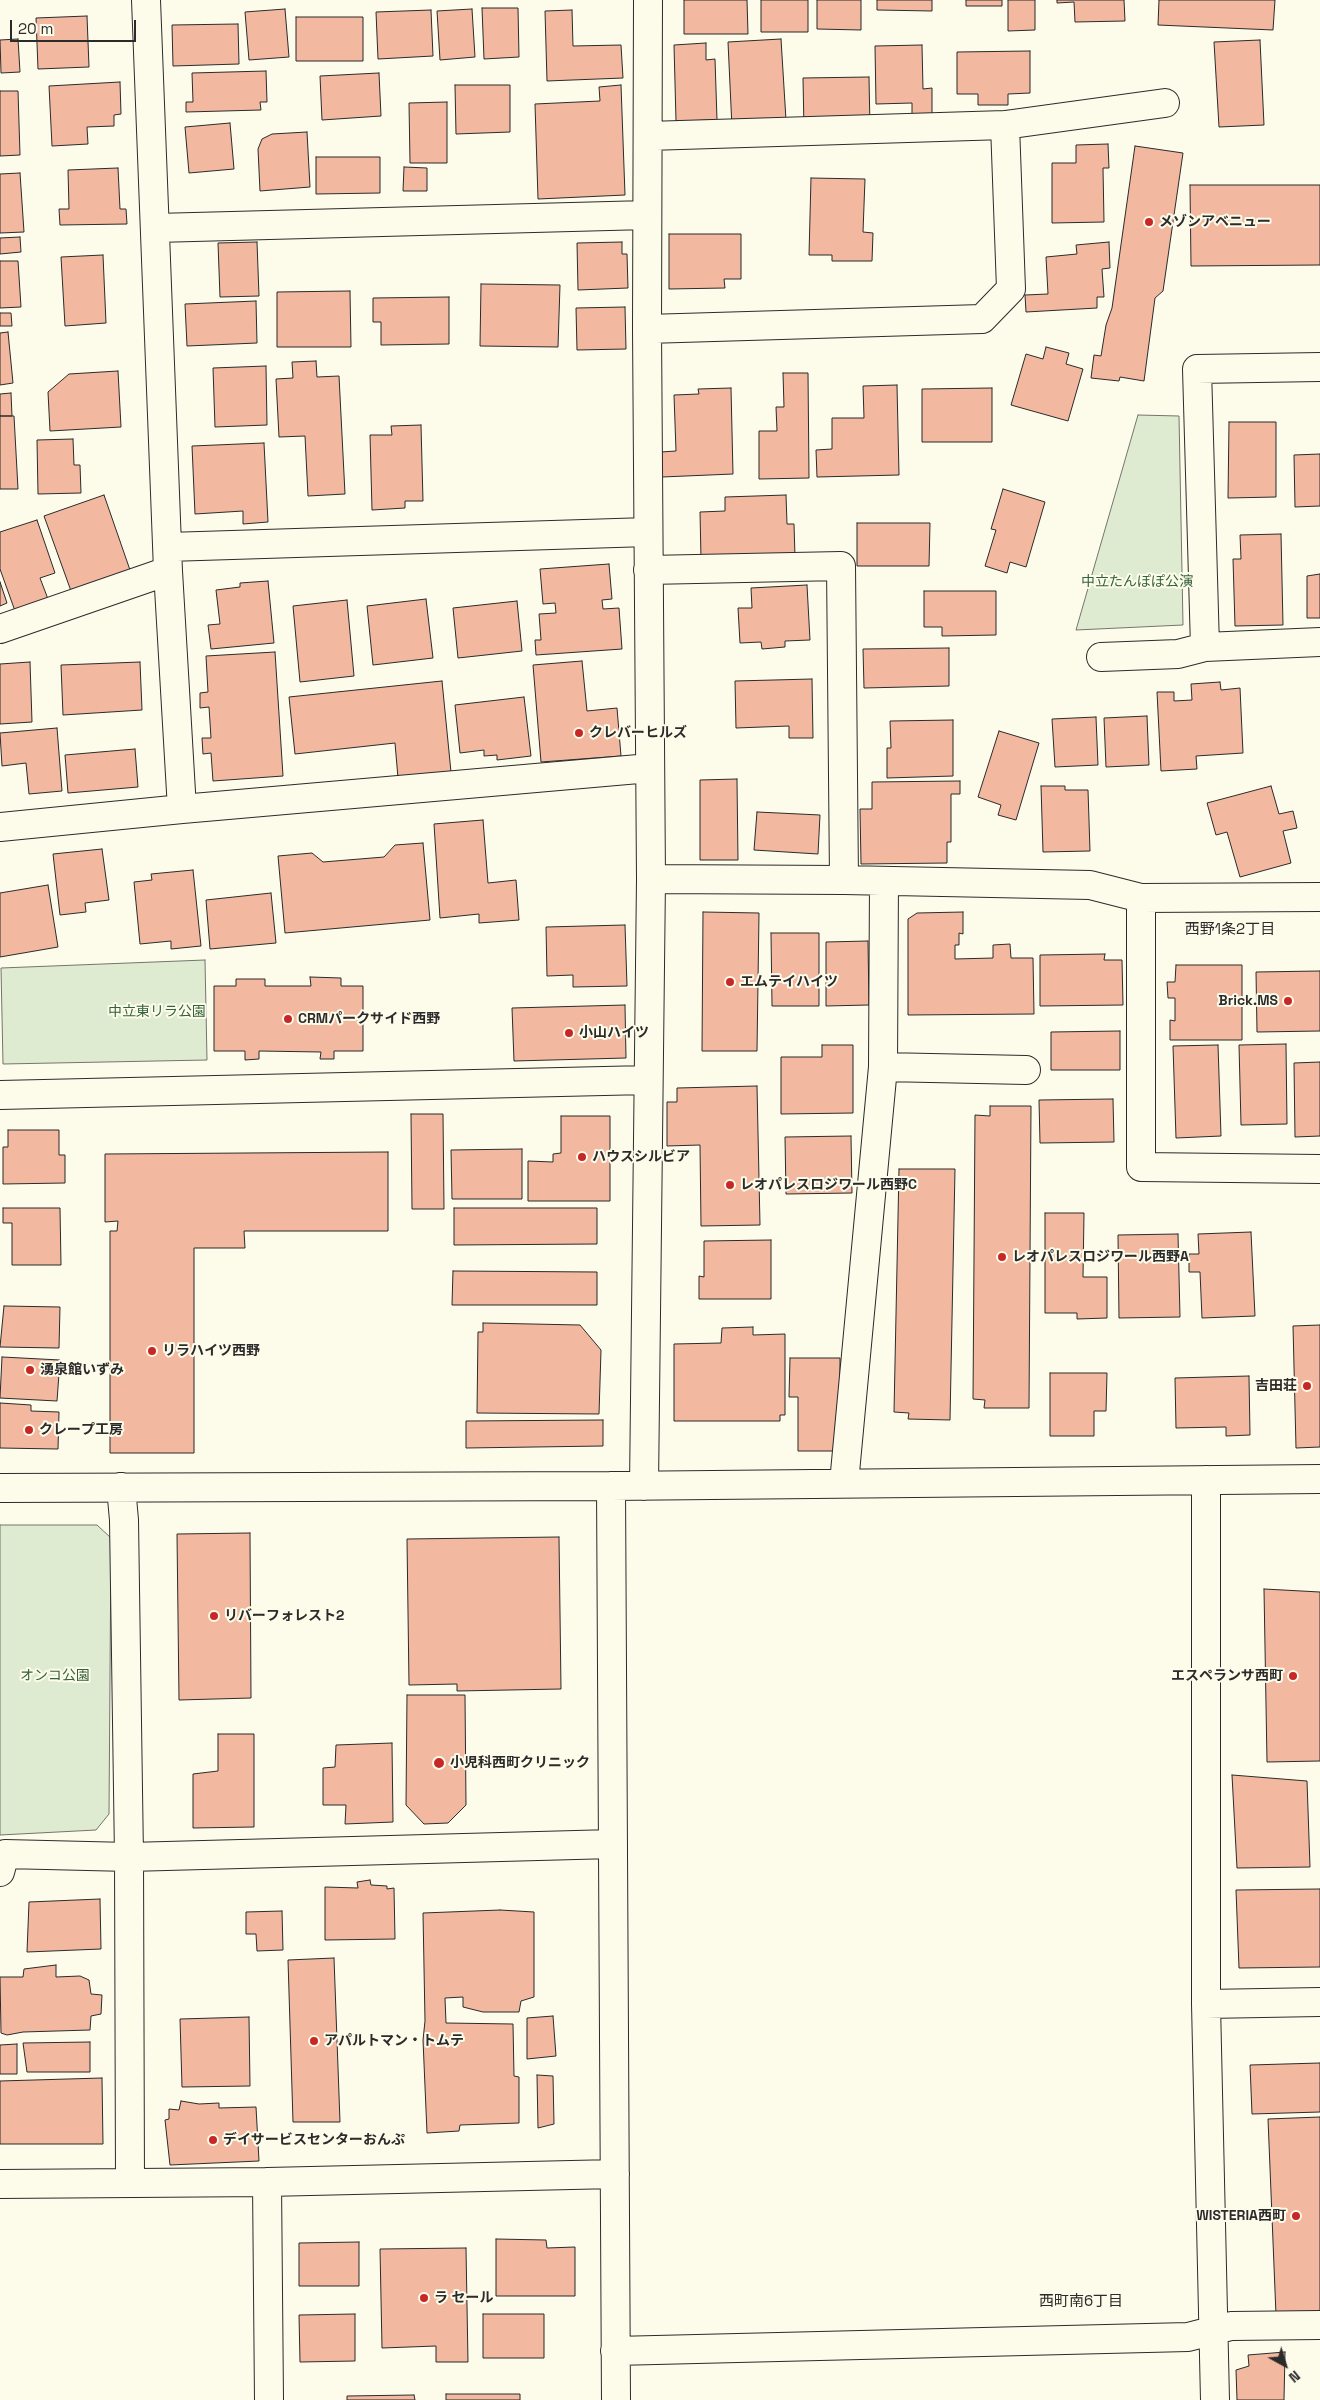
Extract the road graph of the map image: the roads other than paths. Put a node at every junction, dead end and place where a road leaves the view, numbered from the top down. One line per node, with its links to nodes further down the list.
1 (146, 0): 7 (street)
2 (648, 0): 5 (street)
3 (1165, 103): 4 (street)
4 (1005, 125): 5 (street); 8 (street)
5 (648, 136): 6 (street)
6 (647, 215): 7 (street); 8 (street)
7 (156, 228): 11 (street)
8 (647, 329): 10 (street)
9 (1320, 367): 15 (street)
10 (648, 532): 11 (street); 12 (street)
11 (168, 559): 13 (street); 18 (street)
12 (648, 570): 17 (street); 21 (street)
13 (0, 629)
14 (1320, 642): 15 (street)
15 (1205, 647): 16 (street)
16 (1102, 657)
17 (650, 768): 18 (street); 20 (street)
18 (182, 809): 19 (street)
19 (0, 827)
20 (651, 879): 21 (street); 27 (street)
21 (844, 880): 22 (street)
22 (884, 881): 24 (street); 25 (street)
23 (1320, 897): 24 (street)
24 (1141, 898): 29 (street)
25 (883, 1068): 26 (street); 32 (street)
26 (1026, 1070)
27 (647, 1080): 28 (street); 34 (street)
28 (0, 1095)
29 (1320, 1169)
30 (1320, 1479): 31 (street)
31 (1206, 1480): 32 (street); 41 (street)
32 (844, 1483): 34 (street)
33 (611, 1486): 34 (street); 35 (street); 37 (street)
34 (644, 1486)
35 (121, 1487): 36 (street); 38 (street)
36 (0, 1488)
37 (613, 1844): 38 (street); 42 (street)
38 (129, 1857): 39 (street); 44 (street)
39 (0, 1872)
40 (1320, 2002): 41 (street)
41 (1206, 2004): 47 (street)
42 (615, 2174): 43 (street); 48 (street)
43 (267, 2182): 44 (street); 49 (street)
44 (130, 2183): 45 (street)
45 (0, 2184)
46 (1320, 2325): 47 (street)
47 (1213, 2331): 48 (street); 51 (street)
48 (615, 2351): 50 (street)
49 (269, 2400)
50 (616, 2400)
51 (1215, 2400)

